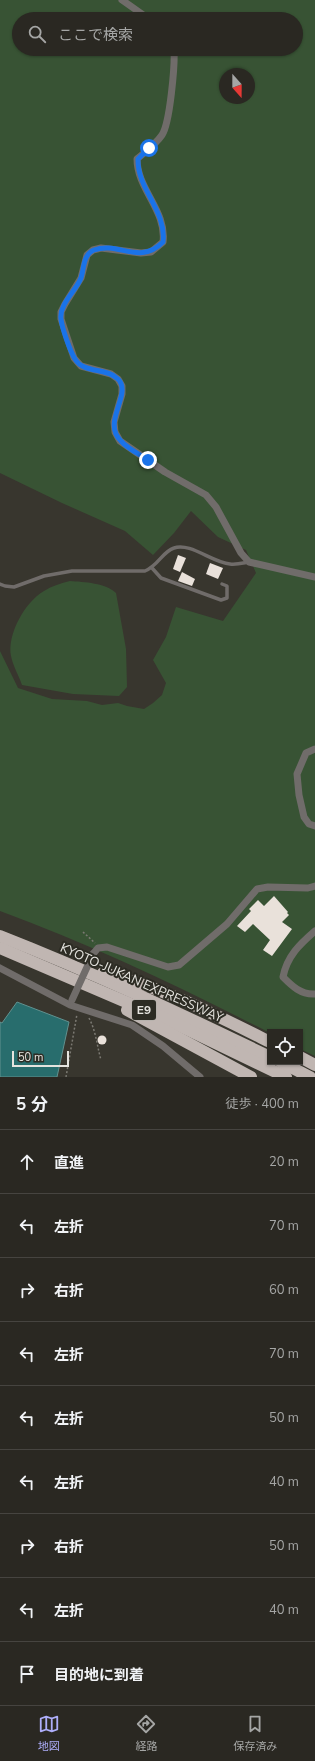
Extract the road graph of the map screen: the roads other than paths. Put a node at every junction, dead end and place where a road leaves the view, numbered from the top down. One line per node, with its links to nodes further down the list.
1 (122, 0): 2 (street)
2 (139, 12)
3 (174, 56): 4 (street)
4 (249, 562): 5 (lane); 6 (street)
5 (152, 568): 7 (lane); 8 (lane)
6 (315, 577)
7 (0, 584)
8 (222, 584)
9 (315, 749): 10 (street)
10 (315, 826)
11 (315, 886): 18 (street, bridge)
12 (315, 931): 17 (street)
13 (0, 936): 15 (highway, KYOTO-JUKAN EXPRESSWAY / E9)
14 (0, 949): 25 (highway); 26 (highway, KYOTO-JUKAN EXPRESSWAY / E9)
15 (69, 964): 19 (highway); 20 (highway, KYOTO-JUKAN EXPRESSWAY / E9)
16 (0, 968): 18 (street)
17 (315, 994)
18 (71, 1003): 24 (street)
19 (267, 1040)
20 (267, 1056)
21 (303, 1059): 23 (highway)
22 (287, 1065): 27 (highway)
23 (315, 1065)
24 (200, 1077)
25 (251, 1077)
26 (286, 1077)
27 (310, 1077)

